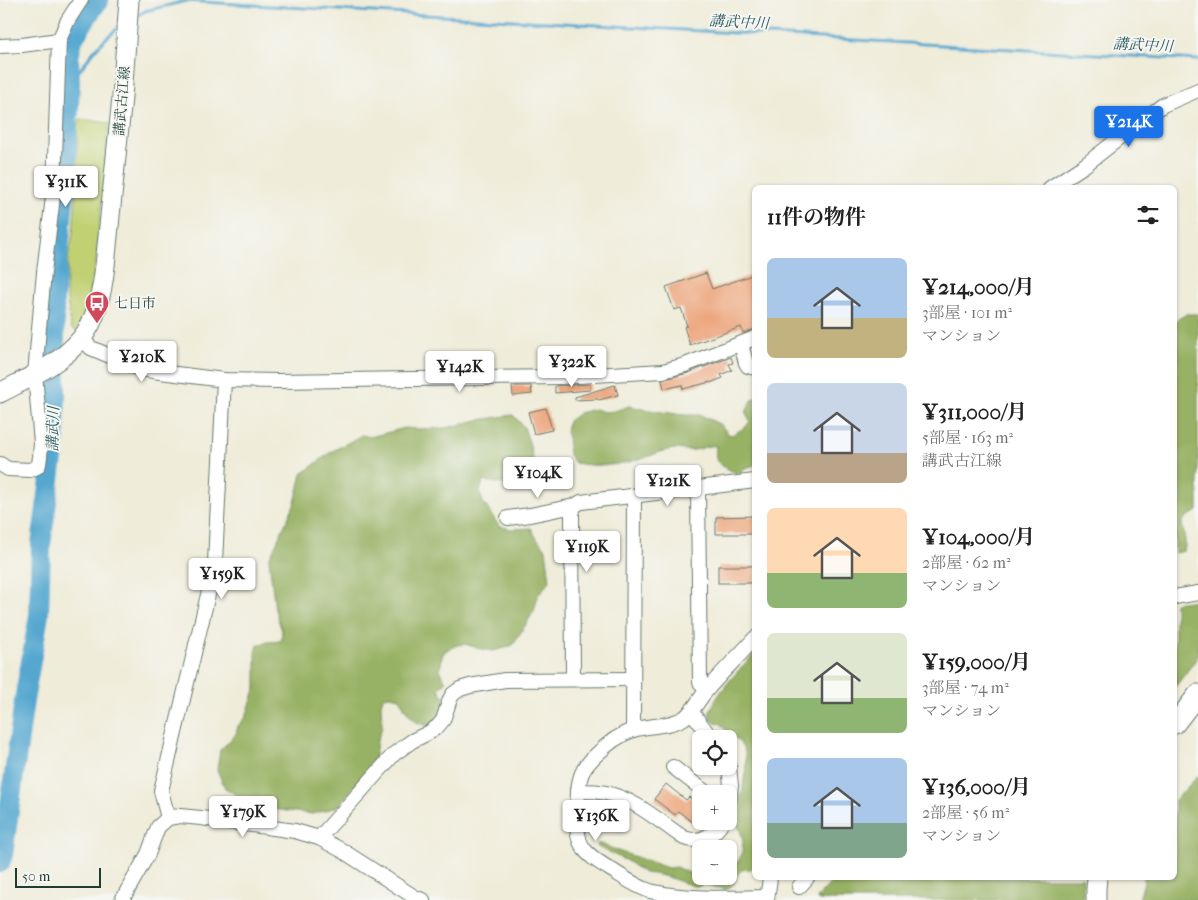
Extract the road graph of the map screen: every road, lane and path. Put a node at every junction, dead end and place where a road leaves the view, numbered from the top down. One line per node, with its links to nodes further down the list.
1 (81, 0): 3 (street)
2 (129, 5): 8 (main road, 講武古江線)
3 (59, 40): 4 (street); 11 (street)
4 (0, 46)
5 (1198, 90): 6 (street)
6 (1055, 185)
7 (752, 339): 9 (street)
8 (76, 344): 11 (main road, 講武古江線); 12 (street)
9 (741, 344): 10 (street); 12 (street)
10 (752, 367)
11 (38, 373): 13 (main road, 講武古江線); 14 (street)
12 (224, 380): 34 (street)
13 (0, 393)
14 (0, 464)
15 (752, 481): 16 (street)
16 (698, 488): 17 (street); 25 (street)
17 (634, 496): 18 (street); 24 (street)
18 (574, 506): 19 (street); 23 (street)
19 (508, 518)
20 (1198, 593): 21 (street)
21 (1177, 597)
22 (752, 641): 25 (street)
23 (573, 679): 24 (street); 36 (street)
24 (633, 679): 29 (street)
25 (706, 691): 27 (street)
26 (1198, 694): 28 (main road)
27 (690, 711): 29 (street); 30 (street)
28 (1177, 721)
29 (633, 730): 33 (street)
30 (705, 730)
31 (673, 767): 32 (street)
32 (696, 785)
33 (578, 792): 35 (street); 40 (street)
34 (168, 818): 36 (street); 41 (street)
35 (717, 830)
36 (320, 838): 42 (street)
37 (770, 880): 39 (street)
38 (1097, 880): 43 (main road)
39 (767, 898): 40 (street)
40 (706, 899)
41 (122, 900)
42 (423, 900)
43 (1096, 900)

